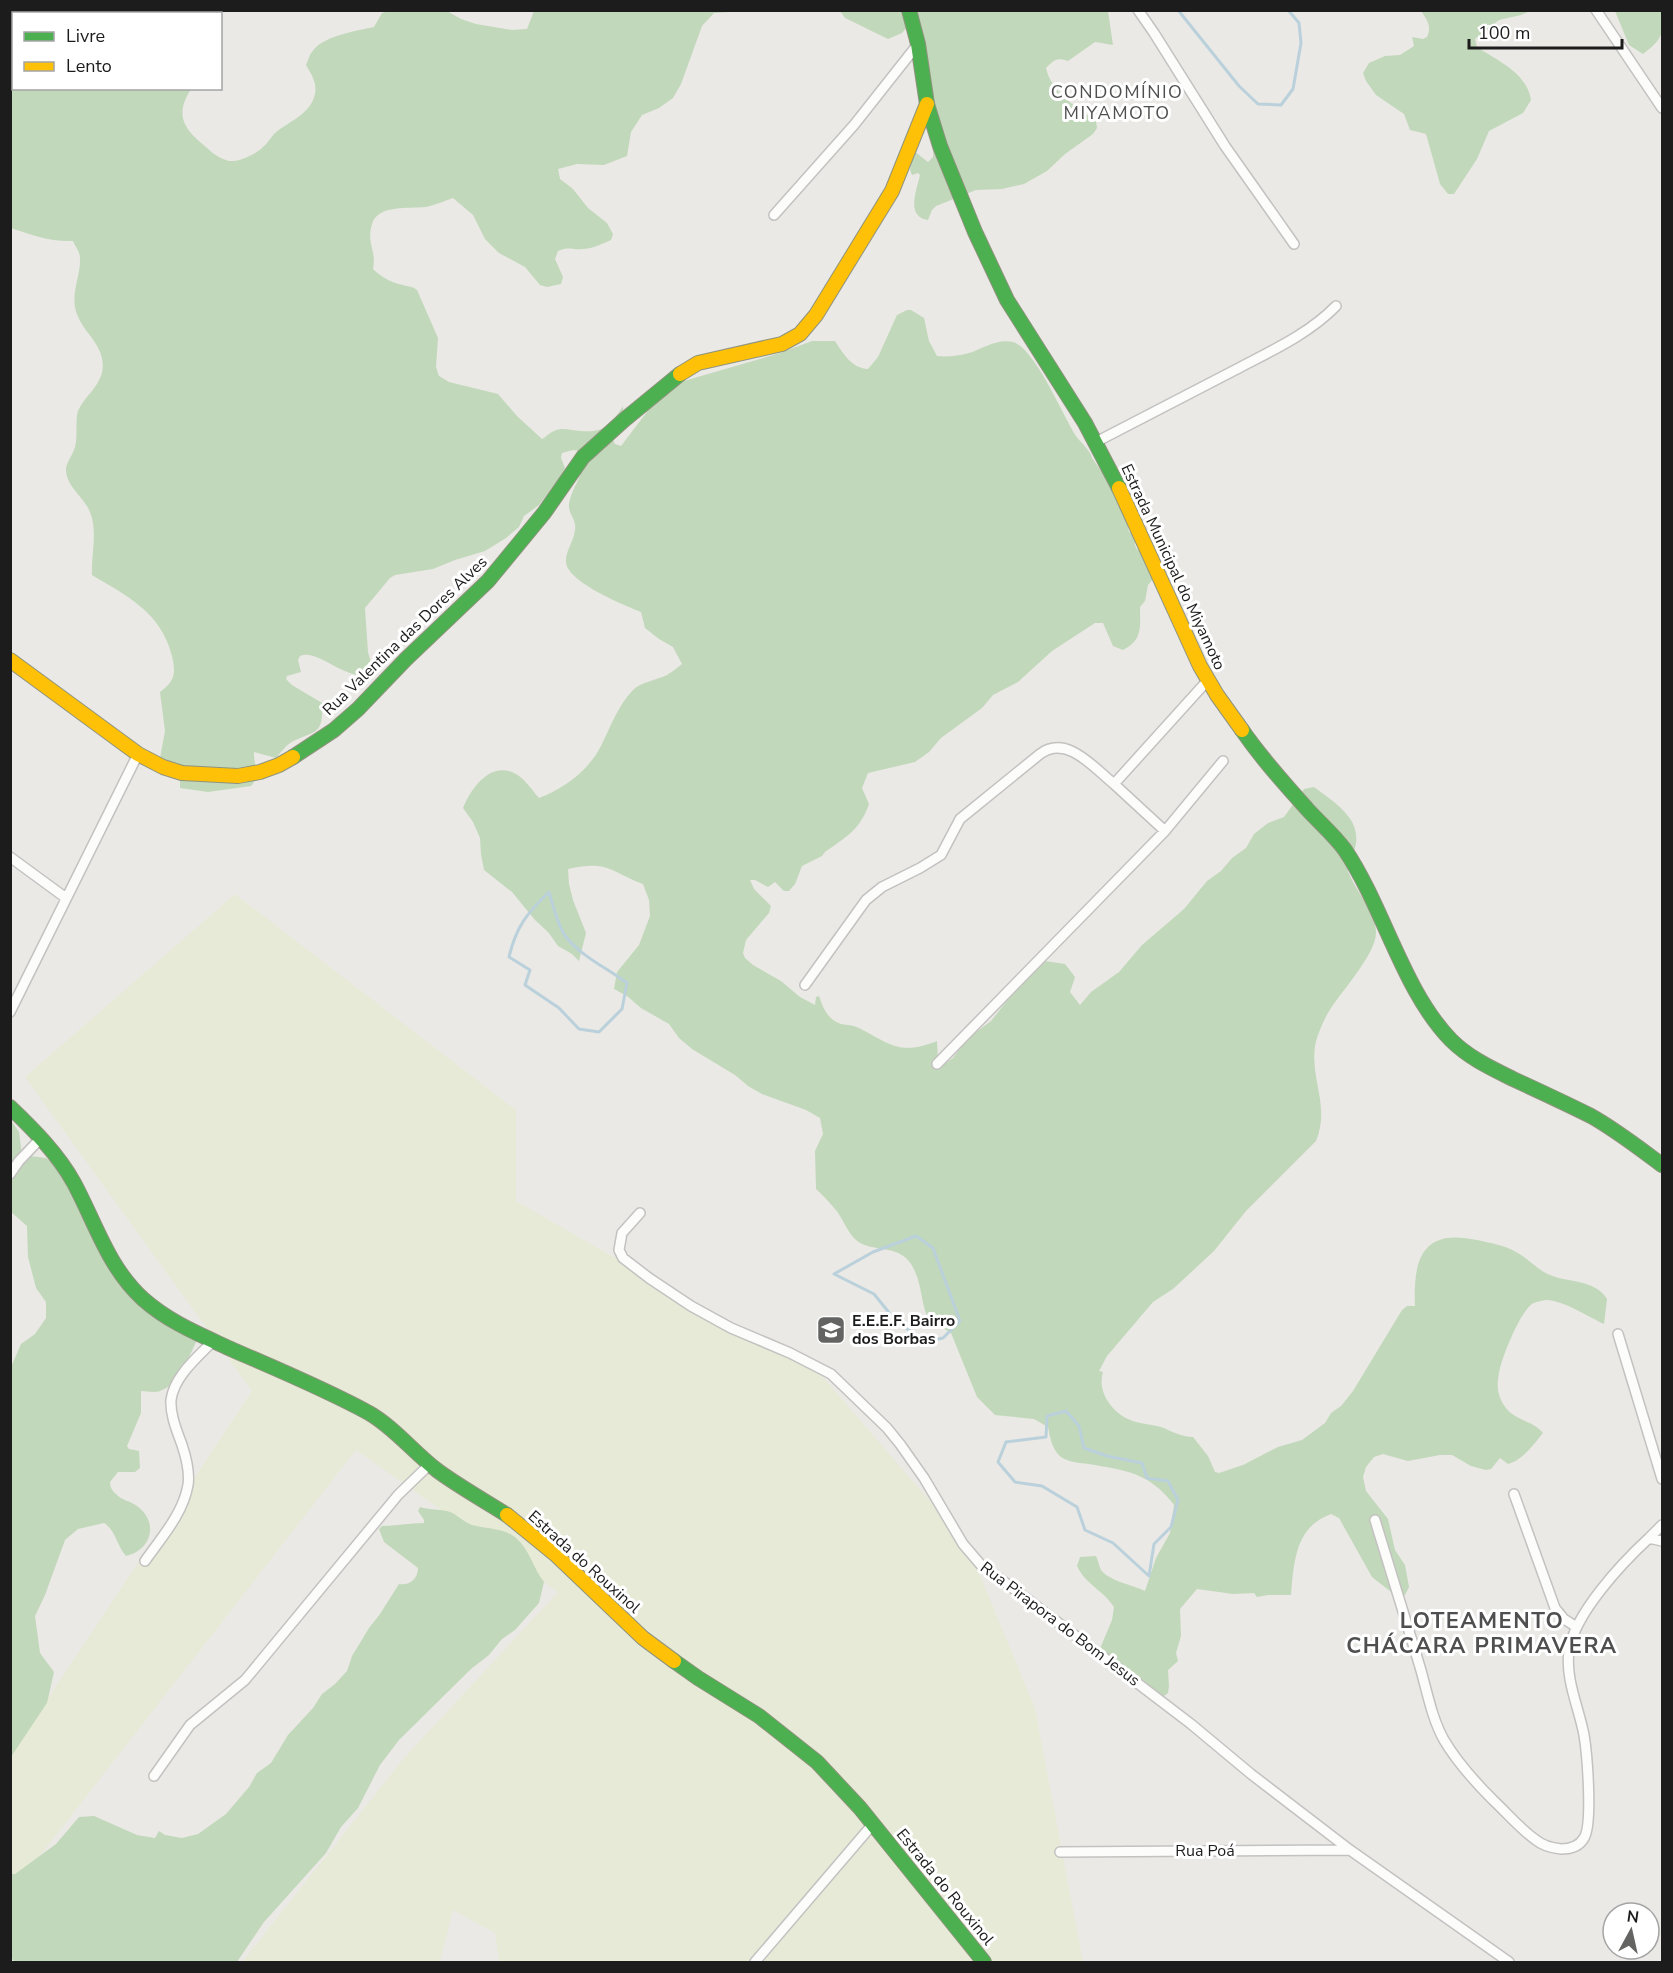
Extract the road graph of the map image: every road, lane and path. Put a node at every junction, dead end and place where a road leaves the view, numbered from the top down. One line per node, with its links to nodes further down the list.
1 (909, 10): 4 (street, Estrada Municipal do Miyamoto)
2 (1138, 10): 8 (street)
3 (1596, 10): 6 (street)
4 (918, 44): 5 (street, Estrada Municipal do Miyamoto); 7 (street)
5 (927, 104): 10 (street, Estrada Municipal do Miyamoto); 13 (street, Rua Valentina das Dores Alves)
6 (1662, 108)
7 (774, 215)
8 (1294, 244)
9 (1336, 306): 10 (street)
10 (1096, 442): 12 (street, Estrada Municipal do Miyamoto)
11 (10, 660): 13 (street, Rua Valentina das Dores Alves)
12 (1208, 680): 15 (street); 24 (street, Estrada Municipal do Miyamoto)
13 (138, 754): 18 (street)
14 (1223, 761): 16 (street)
15 (1114, 784): 16 (street); 19 (street)
16 (1165, 831): 21 (street)
17 (10, 857): 18 (street)
18 (66, 898): 20 (street)
19 (805, 985)
20 (10, 1012)
21 (937, 1064)
22 (10, 1107): 23 (street, Estrada do Rouxinol)
23 (40, 1139): 25 (street); 28 (street, Estrada do Rouxinol)
24 (1662, 1165)
25 (10, 1174)
26 (640, 1213): 40 (street, Rua Pirapora do Bom Jesus)
27 (1618, 1334): 30 (street)
28 (213, 1341): 29 (street, Estrada do Rouxinol); 36 (street)
29 (430, 1464): 38 (street); 39 (street, Estrada do Rouxinol)
30 (1662, 1479)
31 (1514, 1494): 37 (street)
32 (1375, 1520): 37 (street)
33 (1662, 1525): 34 (street)
34 (1649, 1538): 35 (street); 37 (street)
35 (1662, 1541)
36 (145, 1561)
37 (1575, 1626)
38 (154, 1776)
39 (873, 1824): 42 (street); 43 (street, Estrada do Rouxinol)
40 (1350, 1850): 41 (street, Rua Poá); 44 (street, Rua Pirapora do Bom Jesus)
41 (1060, 1852)
42 (755, 1962)
43 (984, 1962)
44 (1509, 1962)

